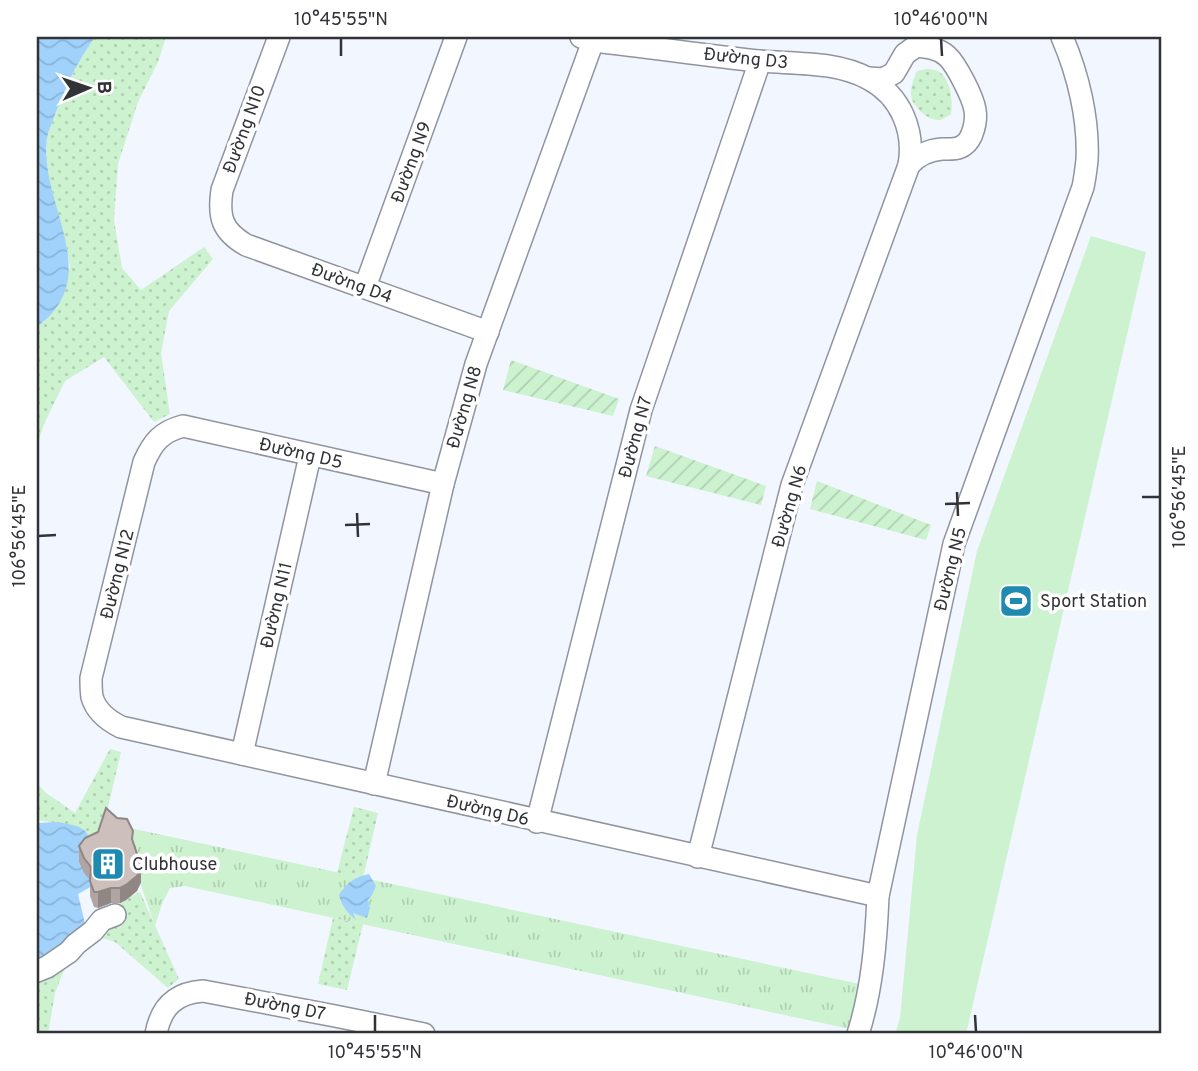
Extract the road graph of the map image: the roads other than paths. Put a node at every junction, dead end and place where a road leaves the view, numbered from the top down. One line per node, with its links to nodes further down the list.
1 (279, 37): 8 (street, Đường N10)
2 (456, 37): 9 (street, Đường N9)
3 (1062, 37): 19 (street, Đường N5)
4 (591, 38): 5 (street, Đường D3); 10 (street, Đường N8)
5 (760, 61): 6 (street, Đường D3); 17 (street, Đường N7)
6 (868, 78): 7 (street, Đường N6); 7 (street)
7 (909, 165): 18 (street, Đường N6)
8 (223, 223): 9 (street, Đường D4)
9 (365, 287): 10 (street, Đường D4)
10 (488, 332): 13 (street, Đường N8)
11 (161, 435): 12 (street, Đường D5); 14 (street, Đường N12)
12 (310, 456): 13 (street, Đường D5); 15 (street, Đường N11)
13 (443, 484): 16 (street, Đường N8)
14 (102, 714): 15 (street, Đường D6)
15 (242, 754): 16 (street, Đường D6)
16 (374, 784): 17 (street, Đường D6)
17 (537, 822): 18 (street, Đường D6)
18 (698, 857): 19 (street, Đường D6)
19 (878, 897): 25 (street, Đường N5)
20 (115, 915): 21 (street)
21 (37, 971)
22 (333, 1025): 23 (street, Đường D7); 24 (street, Đường D7)
23 (156, 1034)
24 (424, 1034)
25 (858, 1034)

